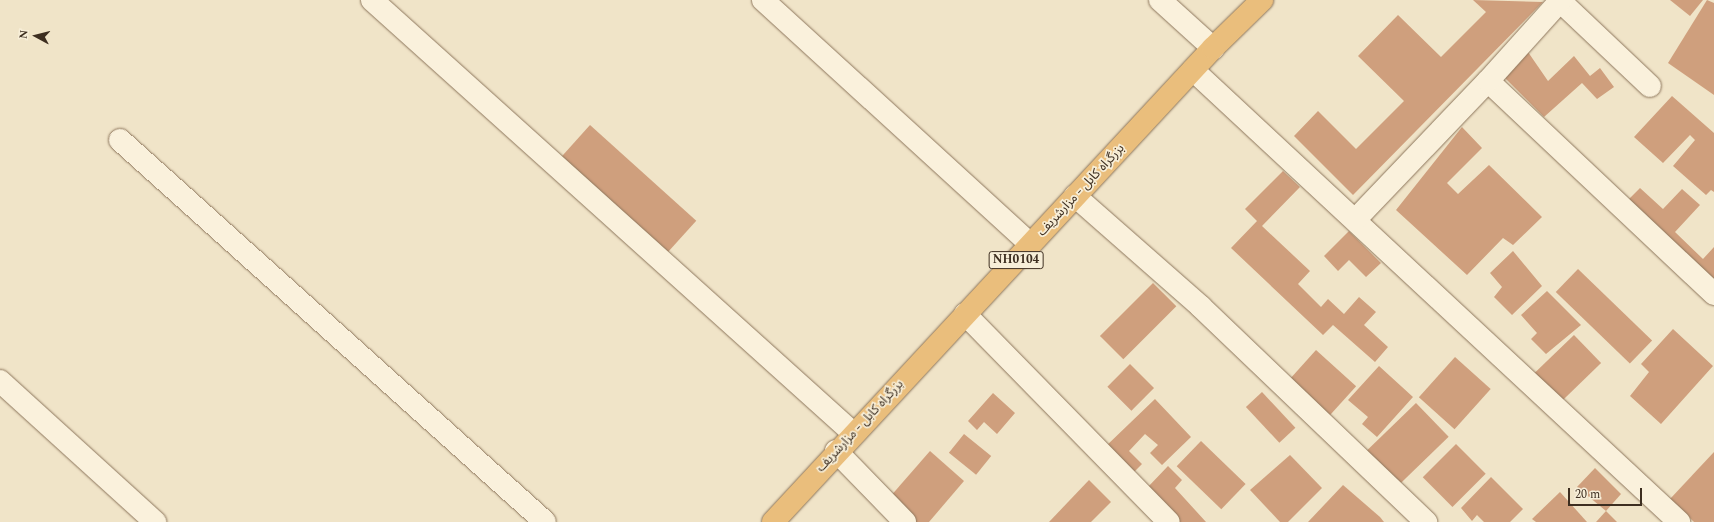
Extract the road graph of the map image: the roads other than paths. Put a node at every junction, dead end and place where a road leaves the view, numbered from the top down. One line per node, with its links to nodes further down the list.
1 (372, 0): 17 (street)
2 (763, 0): 13 (street)
3 (1160, 0): 6 (street)
4 (1262, 0): 6 (highway, بزرگراه کابل - مزارشریف / NH0104)
5 (1559, 0): 8 (street); 9 (street)
6 (1213, 48): 7 (highway, بزرگراه کابل - مزارشریف / NH0104)
7 (1193, 70): 11 (highway, بزرگراه کابل - مزارشریف / NH0104); 12 (street)
8 (1488, 81): 12 (street); 14 (street)
9 (1650, 86)
10 (120, 140): 20 (street)
11 (1075, 196): 13 (highway, بزرگراه کابل - مزارشریف / NH0104); 24 (street)
12 (1356, 219): 25 (street)
13 (1030, 244): 15 (highway, بزرگراه کابل - مزارشریف / NH0104)
14 (1714, 294)
15 (965, 314): 17 (highway, بزرگراه کابل - مزارشریف / NH0104); 23 (street)
16 (0, 381): 19 (street)
17 (853, 433): 18 (highway, بزرگراه کابل - مزارشریف / NH0104)
18 (836, 451): 21 (highway, بزرگراه کابل - مزارشریف / NH0104); 22 (street)
19 (155, 522)
20 (546, 522)
21 (773, 522)
22 (905, 522)
23 (1169, 522)
24 (1426, 522)
25 (1679, 522)

